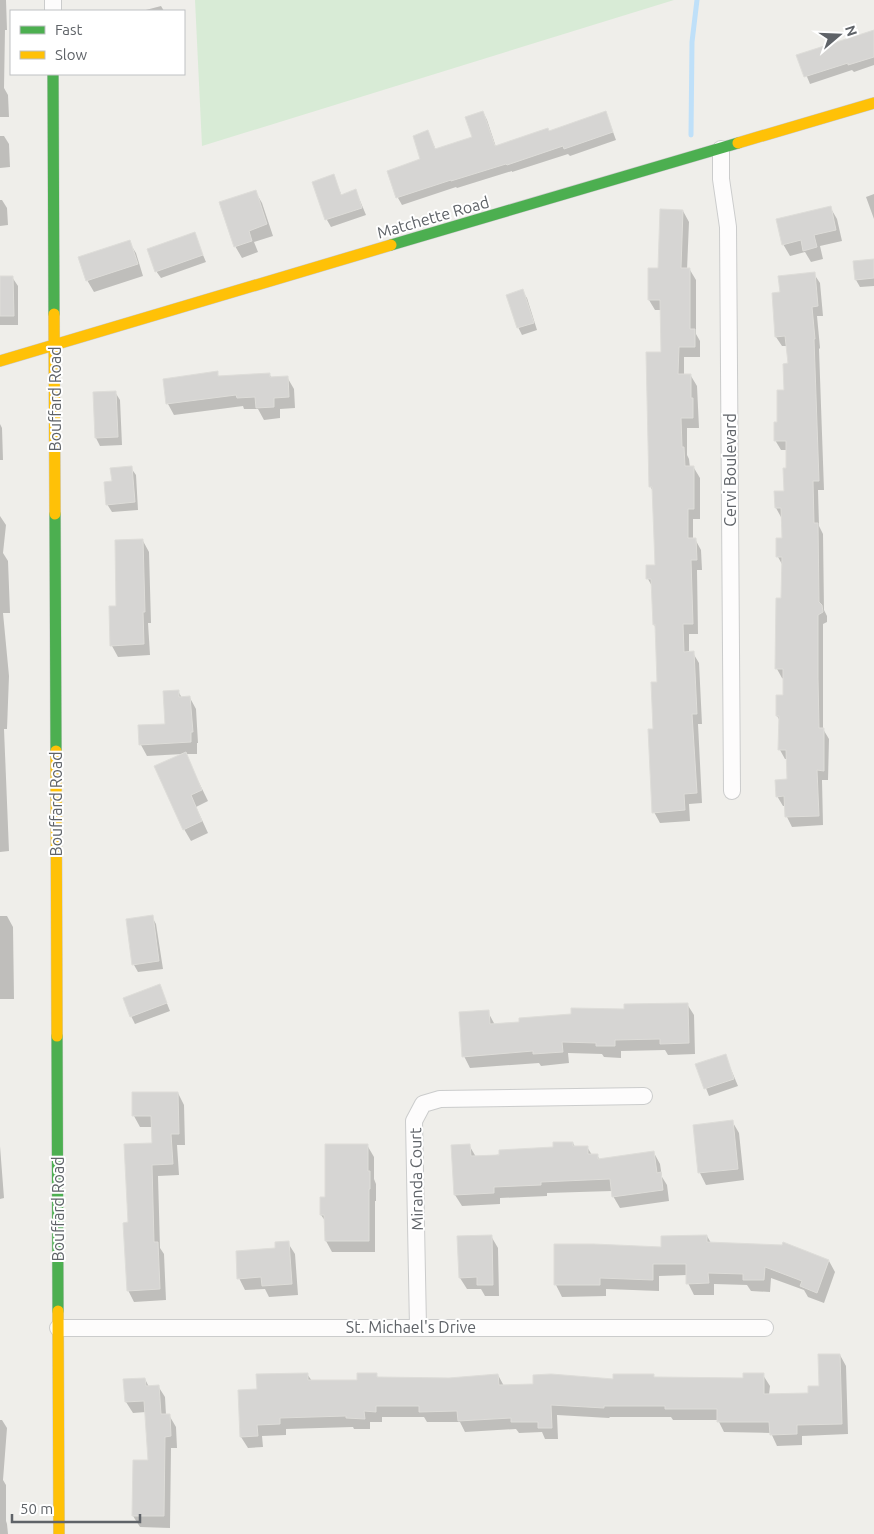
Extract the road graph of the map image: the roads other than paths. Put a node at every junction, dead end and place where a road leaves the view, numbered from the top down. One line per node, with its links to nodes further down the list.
1 (53, 75): 4 (street, Bouffard Road)
2 (874, 104): 3 (street, Matchette Road)
3 (721, 149): 4 (street, Matchette Road); 6 (street, Cervi Boulevard)
4 (54, 346): 5 (street, Matchette Road); 9 (street, Bouffard Road)
5 (0, 361)
6 (732, 792)
7 (644, 1096): 8 (street, Miranda Court)
8 (418, 1327): 9 (street, St. Michael's Drive); 10 (street, St. Michael's Drive)
9 (58, 1328): 11 (street, Bouffard Road)
10 (765, 1328)
11 (59, 1534)

